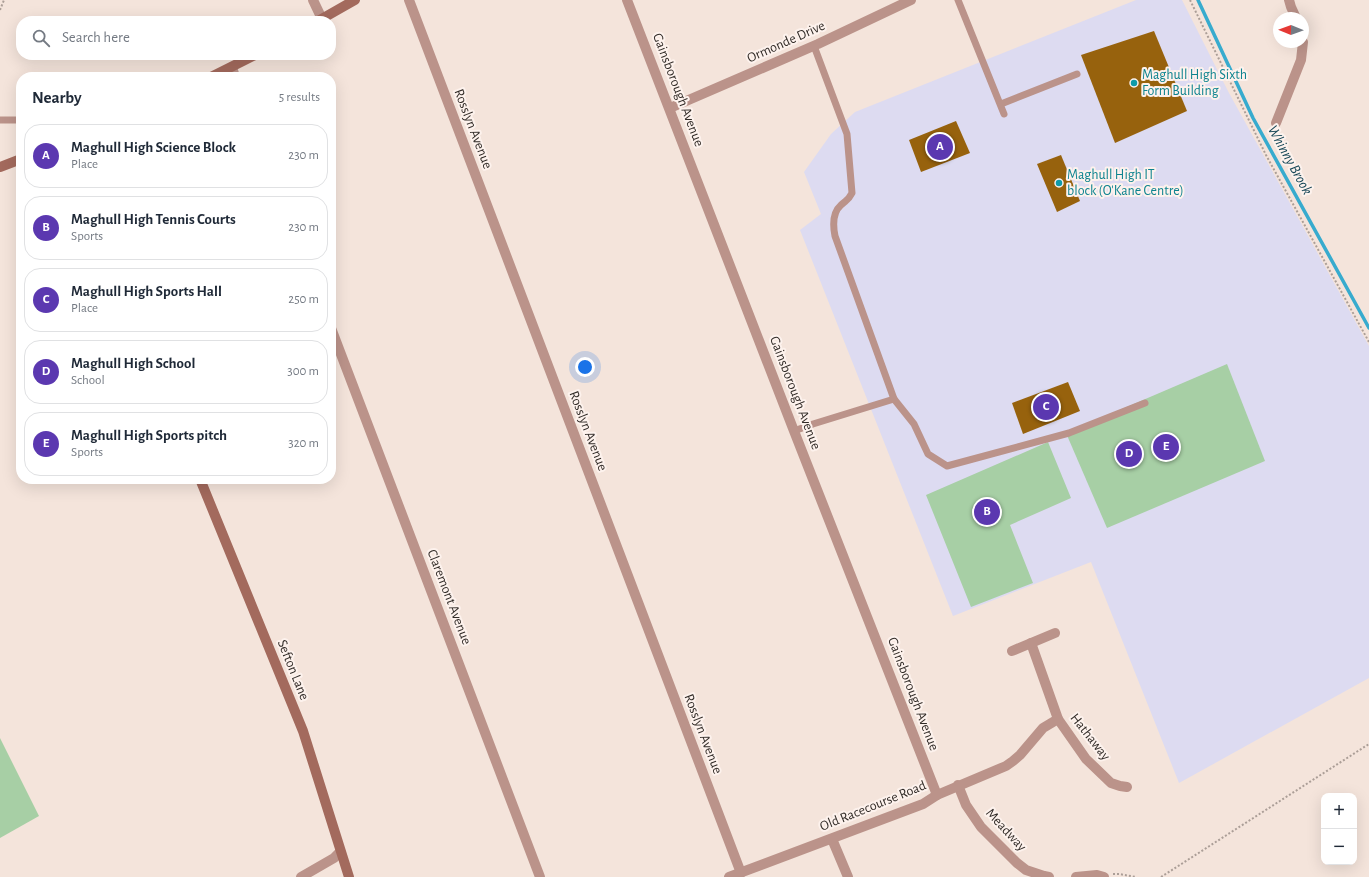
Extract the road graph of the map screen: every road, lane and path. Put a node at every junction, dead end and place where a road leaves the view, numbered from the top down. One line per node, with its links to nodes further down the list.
1 (4, 0): 10 (path)
2 (313, 0): 12 (street)
3 (354, 0): 13 (main road)
4 (409, 0): 45 (street, Rosslyn Avenue)
5 (627, 0): 22 (street, Gainsborough Avenue)
6 (912, 0): 14 (street, Ormonde Drive)
7 (958, 0): 21 (lane)
8 (1190, 0): 30 (path)
9 (1289, 0): 11 (street)
10 (0, 10)
11 (1293, 12)
12 (319, 16)
13 (327, 16)
14 (814, 46): 22 (street, Ormonde Drive); 31 (lane)
15 (1302, 48): 26 (street)
16 (245, 60): 17 (main road)
17 (232, 67): 18 (main road); 19 (street)
18 (222, 72)
19 (234, 72)
20 (1076, 74): 21 (lane)
21 (1001, 104): 23 (lane)
22 (670, 108): 33 (street, Gainsborough Avenue)
23 (1004, 114)
24 (0, 120): 25 (lane)
25 (16, 120)
26 (1276, 123)
27 (16, 161): 28 (main road)
28 (0, 167)
29 (336, 341): 49 (street, Claremont Avenue)
30 (1369, 342)
31 (894, 399): 32 (lane); 33 (lane)
32 (1145, 403)
33 (794, 431): 42 (street, Gainsborough Avenue)
34 (202, 484): 44 (main road, Sefton Lane)
35 (1055, 633): 36 (street)
36 (1031, 643): 37 (street); 38 (street, Hathaway)
37 (1012, 651)
38 (1058, 719): 40 (street, Old Racecourse Road); 41 (street, Hathaway)
39 (1369, 744): 55 (path)
40 (958, 785): 42 (street, Old Racecourse Road); 52 (street, Meadway)
41 (1127, 787)
42 (937, 795): 43 (street, Old Racecourse Road)
43 (832, 839): 45 (street, Old Racecourse Road); 51 (street)
44 (340, 852): 47 (street); 48 (main road, Sefton Lane)
45 (741, 873): 50 (street, Old Racecourse Road)
46 (1101, 876): 53 (street); 54 (path)
47 (301, 877)
48 (349, 877)
49 (540, 877)
50 (729, 877)
51 (848, 877)
52 (1050, 877)
53 (1076, 877)
54 (1136, 877)
55 (1162, 877)

